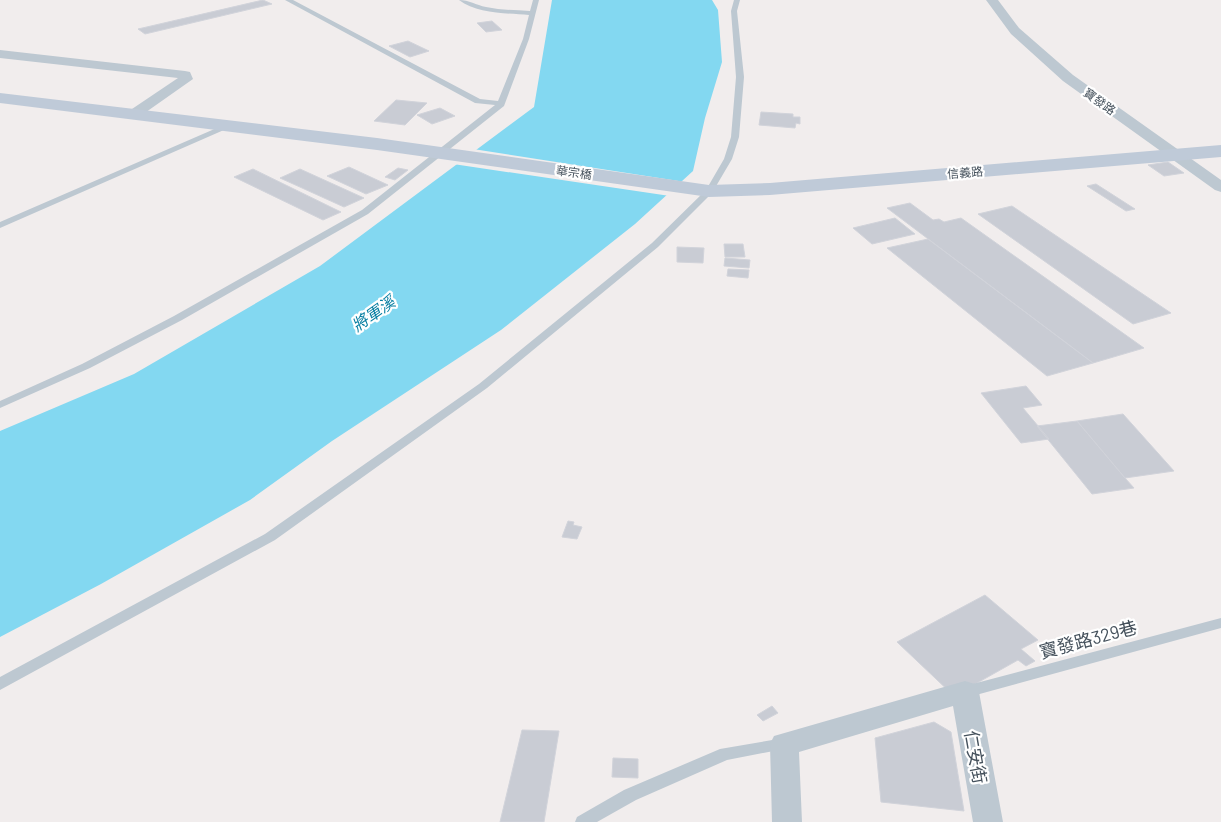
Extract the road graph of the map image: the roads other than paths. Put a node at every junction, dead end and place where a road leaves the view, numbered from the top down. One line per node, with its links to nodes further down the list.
1 (288, 0): 10 (lane)
2 (462, 0): 7 (lane)
3 (536, 0): 7 (lane)
4 (738, 0): 18 (lane)
5 (992, 0): 15 (street, 寶發路)
6 (1008, 0): 15 (street, 寶發路)
7 (532, 13): 10 (lane)
8 (0, 54): 11 (street)
9 (0, 98): 11 (street, 華宗橋)
10 (501, 104): 14 (lane)
11 (134, 114): 12 (street, 華宗橋)
12 (229, 126): 14 (street, 華宗橋); 19 (lane)
13 (1221, 151): 15 (street, 信義路)
14 (439, 152): 18 (street, 華宗橋); 20 (lane)
15 (1183, 153): 16 (street, 寶發路); 17 (street, 寶發路); 18 (street, 信義路)
16 (1221, 173)
17 (1221, 187)
18 (709, 191): 22 (lane)
19 (0, 225)
20 (0, 405)
21 (1221, 623): 23 (lane, 寶發路329巷)
22 (0, 684)
23 (965, 692): 24 (street); 27 (street, 仁安街)
24 (784, 744): 25 (lane); 26 (street)
25 (583, 822)
26 (786, 822)
27 (988, 822)

